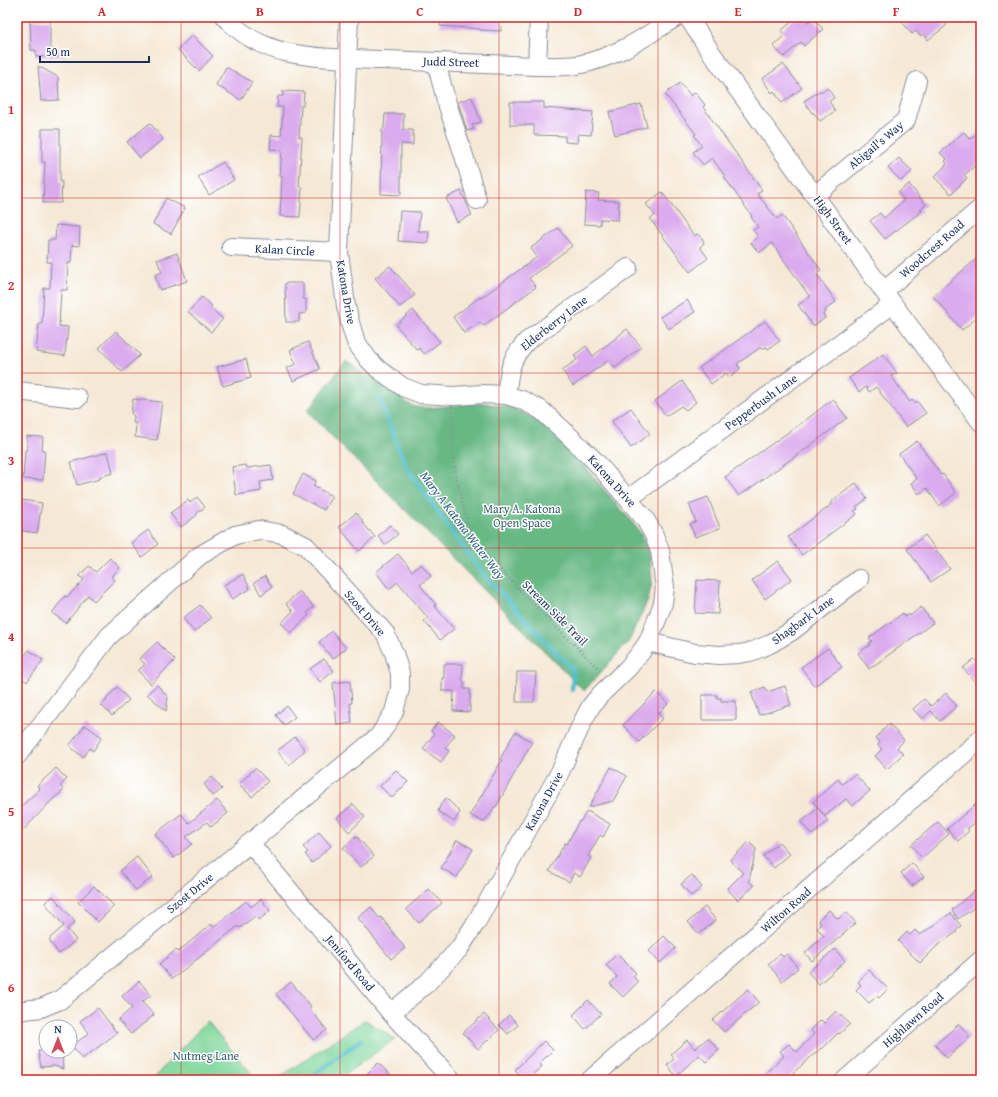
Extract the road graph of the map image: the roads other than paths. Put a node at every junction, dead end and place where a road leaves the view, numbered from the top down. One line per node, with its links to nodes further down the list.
1 (225, 17): 6 (street, Judd Street)
2 (349, 17): 6 (street, Katona Drive)
3 (539, 17): 8 (street)
4 (676, 17): 8 (street, Judd Street)
5 (688, 17): 10 (street, High Street)
6 (347, 58): 7 (street, Judd Street); 14 (street, Katona Drive)
7 (436, 62): 8 (street, Judd Street); 11 (street)
8 (537, 66)
9 (917, 81): 10 (street, Abigail's Way)
10 (815, 195): 16 (street, High Street)
11 (477, 200)
12 (981, 208): 16 (street, Woodcrest Road)
13 (231, 247): 14 (street, Kalan Circle)
14 (339, 252): 18 (street, Katona Drive)
15 (628, 268): 18 (street, Elderberry Lane)
16 (888, 297): 20 (street, High Street); 21 (street, Pepperbush Lane)
17 (17, 391): 19 (street)
18 (506, 395): 21 (street, Katona Drive)
19 (78, 398)
20 (981, 422)
21 (628, 500): 23 (street, Katona Drive)
22 (859, 579): 23 (street, Shagbark Lane)
23 (648, 642): 29 (street, Katona Drive)
24 (981, 739): 31 (street, Wilton Road)
25 (17, 756): 26 (street, Szost Drive)
26 (250, 843): 28 (street, Szost Drive); 29 (street, Jeniford Road)
27 (981, 960): 32 (street, Highlawn Road)
28 (17, 1011)
29 (392, 1014): 30 (street, Jeniford Road)
30 (452, 1080)
31 (590, 1080)
32 (845, 1080)

